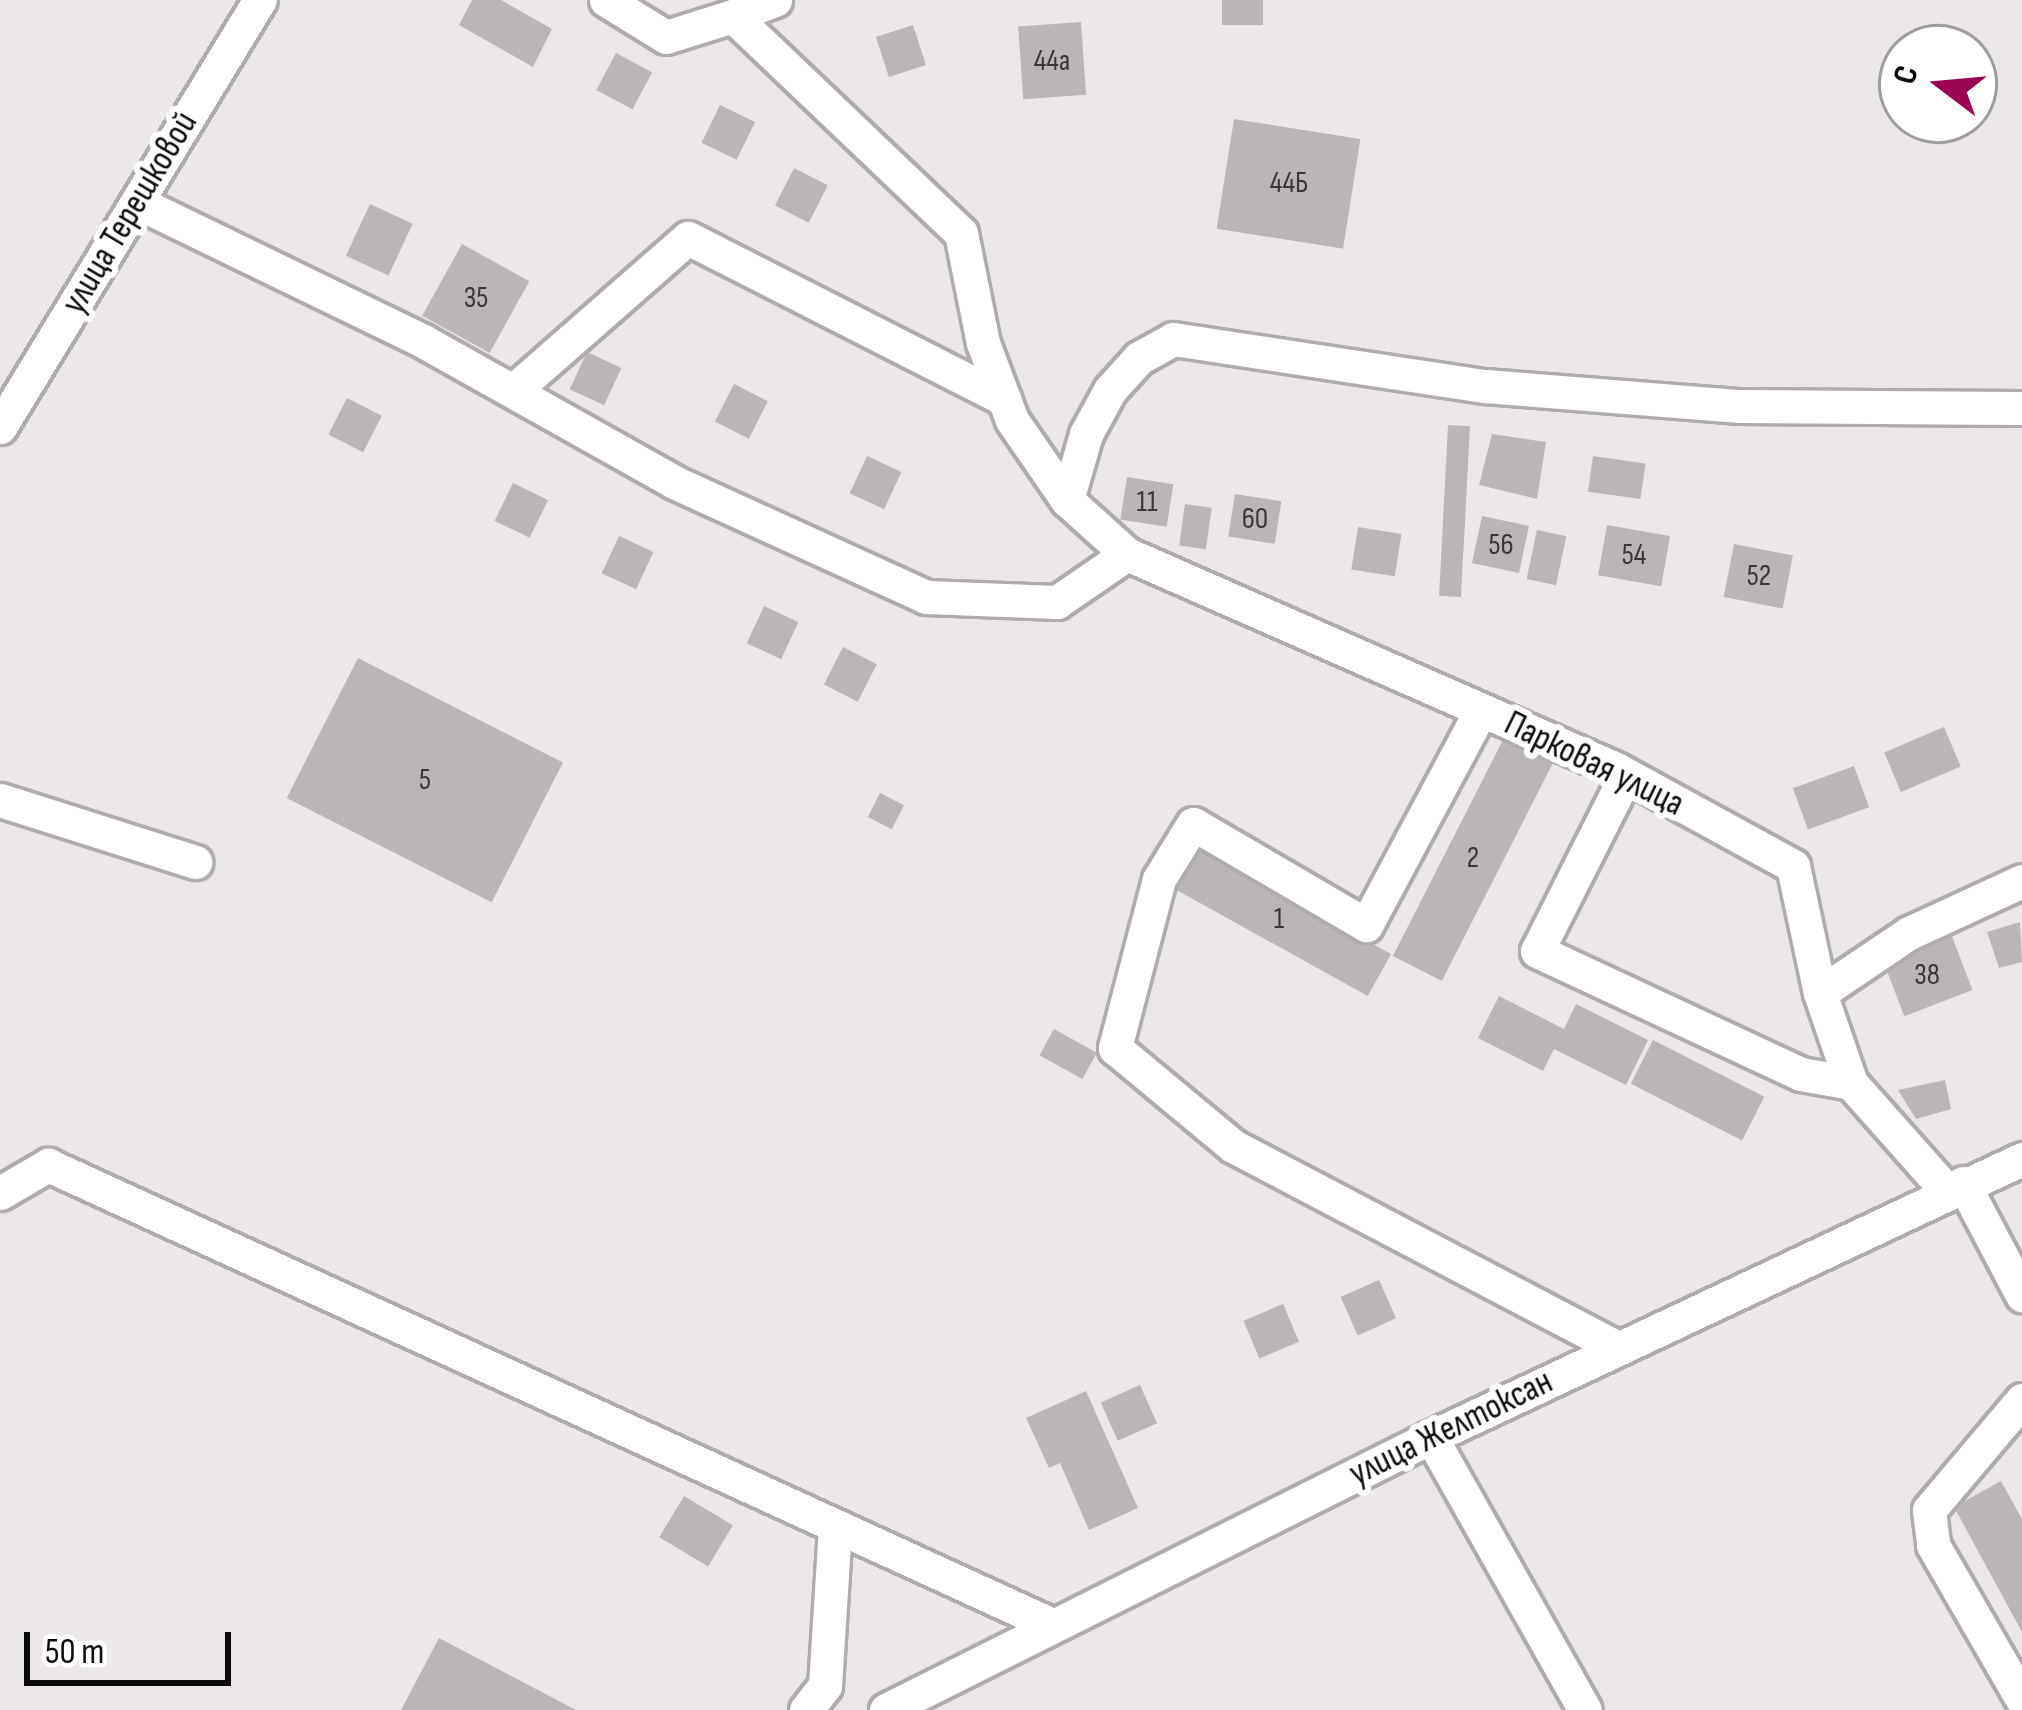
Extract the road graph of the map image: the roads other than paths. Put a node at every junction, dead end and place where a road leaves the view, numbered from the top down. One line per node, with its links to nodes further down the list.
1 (260, 0): 5 (street, улица Терешковой)
2 (607, 0): 4 (street)
3 (776, 0): 4 (street)
4 (733, 16): 7 (street, Парковая улица)
5 (137, 202): 6 (street); 9 (street, улица Терешковой)
6 (513, 391): 7 (street); 11 (street)
7 (1004, 399): 10 (street, Парковая улица)
8 (2022, 408): 10 (street)
9 (0, 427)
10 (1067, 500): 11 (street, Парковая улица)
11 (1127, 554): 12 (street, Парковая улица)
12 (1481, 710): 13 (street, Парковая улица); 23 (street)
13 (1626, 775): 17 (street, Парковая улица); 18 (street)
14 (0, 800): 15 (street)
15 (195, 862)
16 (2022, 881): 17 (street)
17 (1820, 993): 18 (street, Парковая улица)
18 (1851, 1083): 20 (street, Парковая улица)
19 (2022, 1159): 20 (street, улица Желтоксан)
20 (1954, 1186): 22 (street, Парковая улица); 23 (street, улица Желтоксан)
21 (0, 1193): 26 (street)
22 (2022, 1295)
23 (1617, 1348): 25 (street, улица Желтоксан)
24 (2022, 1400): 28 (street)
25 (1431, 1437): 27 (street, улица Желтоксан); 31 (street)
26 (835, 1526): 27 (street); 29 (street)
27 (1050, 1624): 30 (street, улица Желтоксан)
28 (2022, 1699)
29 (806, 1710)
30 (886, 1710)
31 (1585, 1710)

